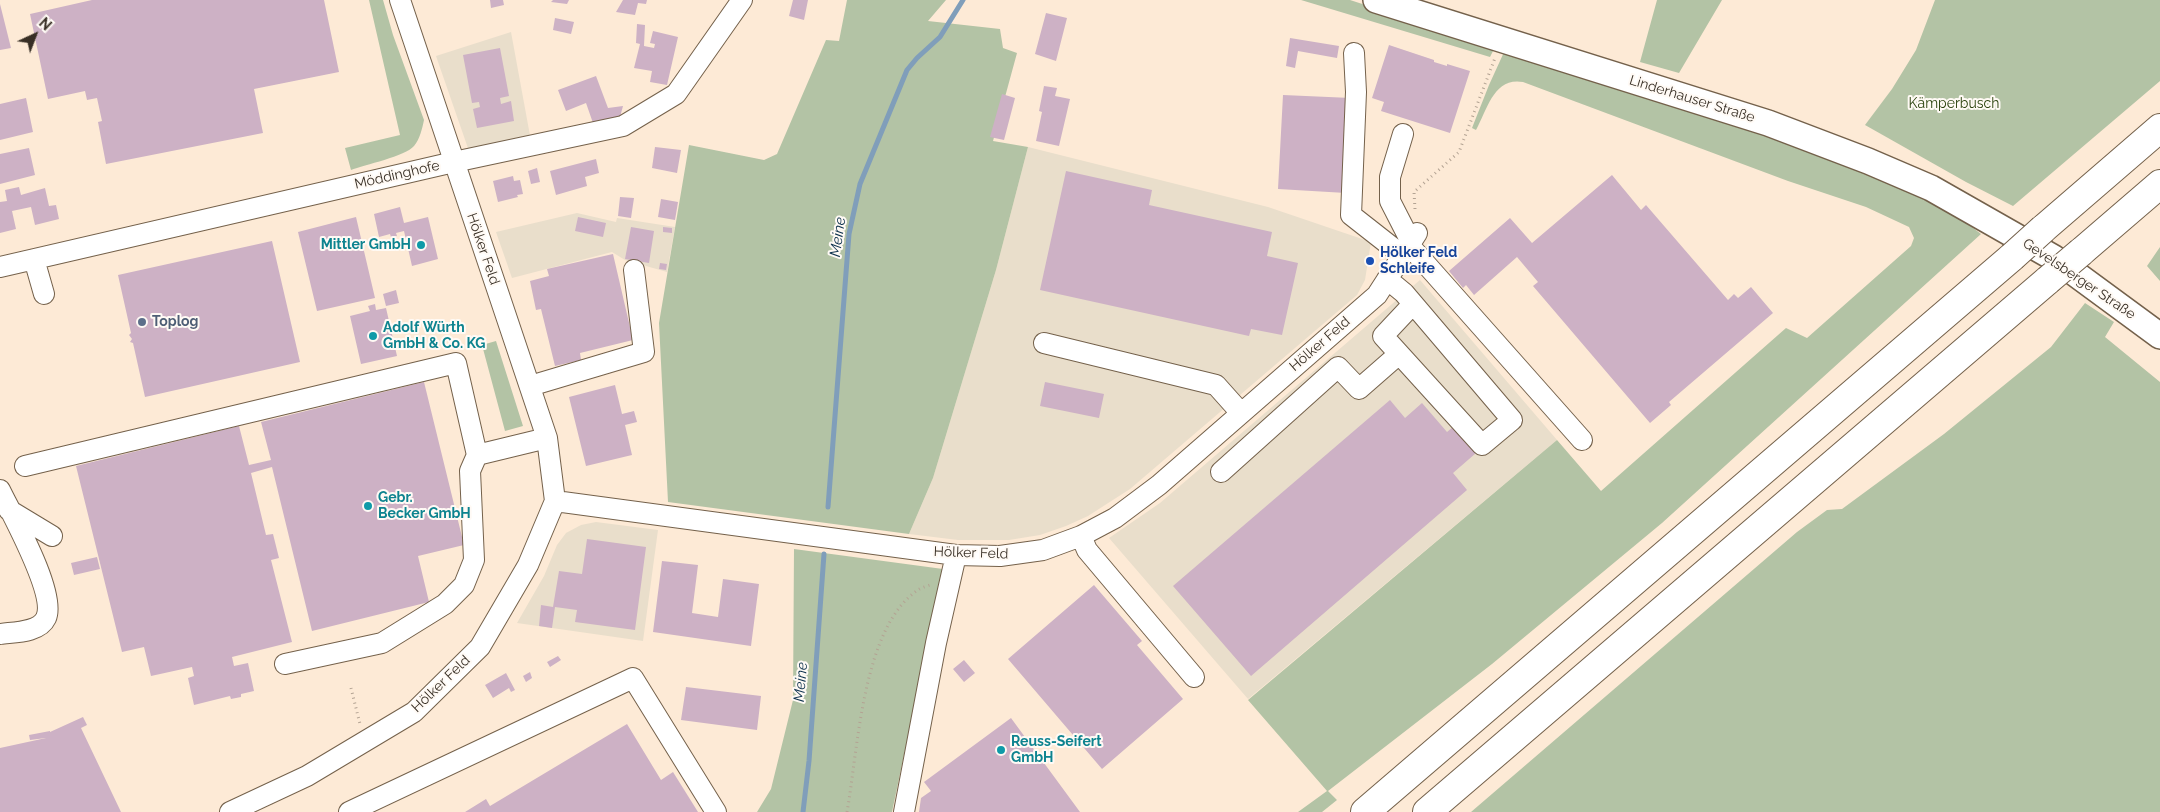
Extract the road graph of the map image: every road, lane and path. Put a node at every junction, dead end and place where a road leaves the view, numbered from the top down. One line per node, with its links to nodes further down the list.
1 (400, 0): 8 (street, Hölker Feld)
2 (742, 0): 8 (street, Möddinghofe)
3 (1376, 0): 4 (main road, Linderhauser Straße)
4 (1502, 41): 10 (main road, Linderhauser Straße); 11 (path)
5 (1354, 53): 11 (street)
6 (2160, 128): 45 (highway, bridge)
7 (1403, 134): 11 (street)
8 (454, 162): 12 (street, Möddinghofe); 21 (street, Hölker Feld)
9 (2160, 184): 46 (highway, bridge)
10 (1996, 225): 18 (main road, Gevelsberger Straße)
11 (1410, 244): 15 (street, Hölker Feld); 24 (street)
12 (34, 259): 13 (street, Möddinghofe); 16 (street)
13 (0, 267)
14 (634, 270): 21 (street)
15 (1387, 279): 17 (street); 22 (street, Hölker Feld)
16 (44, 294)
17 (1413, 304): 20 (street); 20 (street)
18 (2160, 336)
19 (1044, 343): 22 (street)
20 (1399, 354): 27 (street)
21 (530, 386): 23 (street, Hölker Feld)
22 (1241, 413): 32 (street, Hölker Feld)
23 (547, 438): 25 (street); 29 (street, Hölker Feld)
24 (1582, 440)
25 (477, 455): 26 (street); 36 (street)
26 (25, 466)
27 (1221, 472)
28 (0, 490): 30 (street)
29 (556, 501): 33 (street, Hölker Feld); 40 (street, Hölker Feld)
30 (9, 510): 31 (street); 35 (street)
31 (52, 536)
32 (1081, 536): 33 (street, Hölker Feld); 37 (street)
33 (956, 555): 34 (street)
34 (951, 576): 43 (path); 44 (street)
35 (0, 634)
36 (285, 664)
37 (1194, 678)
38 (351, 688): 39 (path)
39 (359, 720)
40 (230, 812)
41 (348, 812): 42 (street)
42 (716, 812)
43 (848, 812)
44 (904, 812)
45 (1365, 812)
46 (1427, 812)

